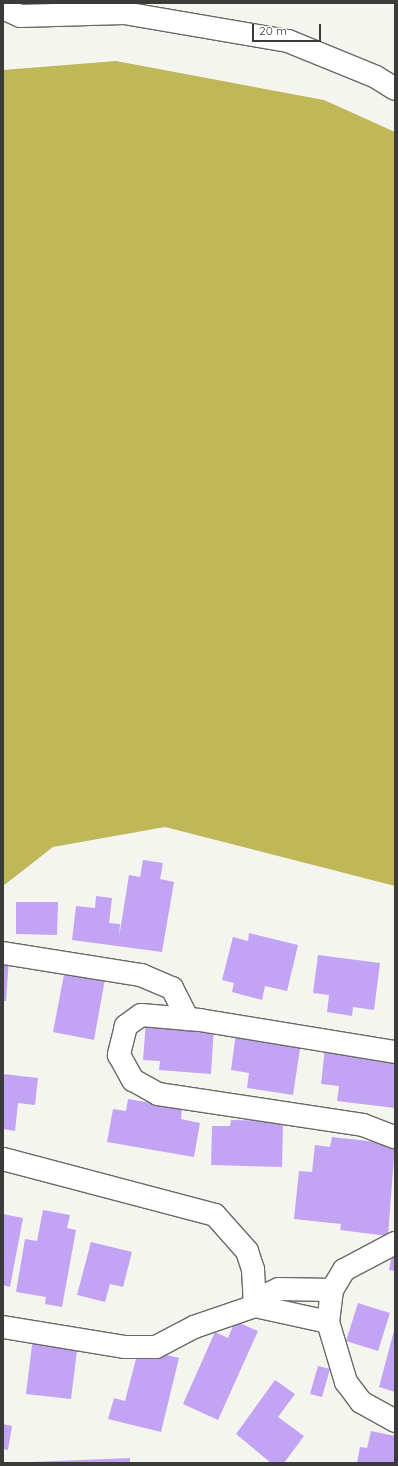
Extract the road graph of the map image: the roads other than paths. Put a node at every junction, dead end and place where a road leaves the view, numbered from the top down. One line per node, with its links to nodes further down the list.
1 (3, 8): 2 (street)
2 (395, 89)
3 (3, 953): 4 (street)
4 (188, 1019): 5 (street); 6 (street)
5 (395, 1052)
6 (395, 1137)
7 (3, 1159): 10 (street)
8 (395, 1244): 9 (street)
9 (332, 1290): 10 (street); 11 (street)
10 (255, 1306): 11 (street); 12 (street)
11 (328, 1322): 13 (street)
12 (3, 1327)
13 (395, 1421)

